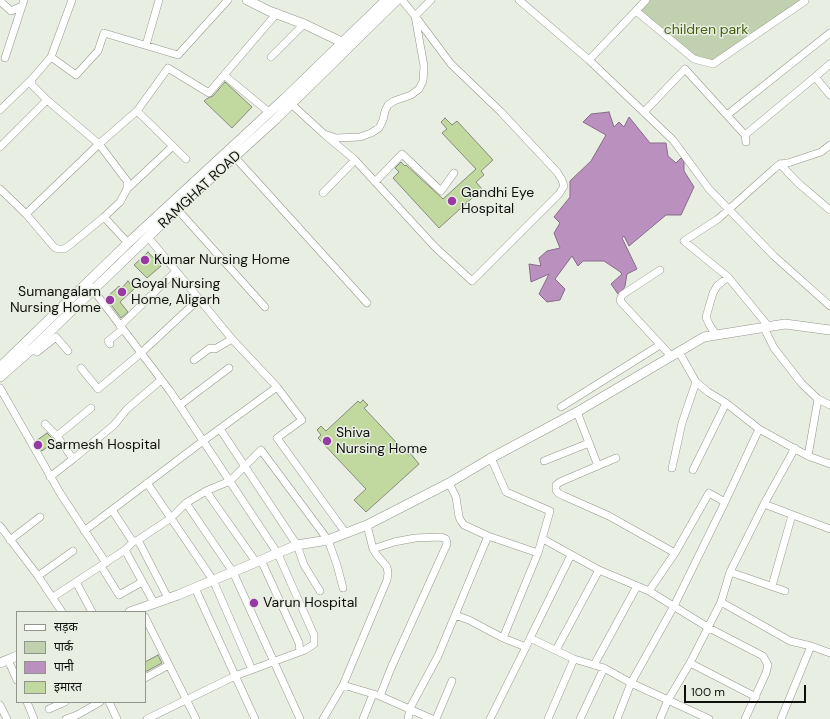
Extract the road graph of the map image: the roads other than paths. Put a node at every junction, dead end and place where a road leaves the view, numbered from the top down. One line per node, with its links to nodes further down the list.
1 (72, 0): 22 (street)
2 (159, 0): 20 (street)
3 (228, 0): 20 (street)
4 (247, 0): 15 (main road)
5 (386, 0): 19 (main road, RAMGHAT ROAD)
6 (397, 0): 19 (main road, RAMGHAT ROAD)
7 (402, 0): 16 (street)
8 (431, 0): 16 (street)
9 (519, 0): 24 (street)
10 (646, 0): 14 (street)
11 (805, 0): 14 (street)
12 (0, 1): 13 (street)
13 (23, 3): 21 (street)
14 (636, 11): 24 (street)
15 (277, 13): 17 (main road); 26 (street)
16 (415, 16): 37 (street); 49 (street)
17 (304, 24): 19 (main road); 23 (street)
18 (830, 33): 36 (street)
19 (346, 44): 31 (main road, RAMGHAT ROAD)
20 (146, 46): 22 (street)
21 (0, 53)
22 (51, 57): 28 (street)
23 (271, 57)
24 (589, 60): 34 (street)
25 (830, 64): 27 (street)
26 (224, 75): 33 (street); 35 (street)
27 (816, 77): 29 (street); 36 (street)
28 (32, 79): 30 (street); 32 (street)
29 (830, 95)
30 (47, 100): 38 (street); 41 (street)
31 (288, 101): 35 (main road, RAMGHAT ROAD); 37 (street); 43 (main road, RAMGHAT ROAD)
32 (0, 110)
33 (137, 111): 38 (street); 40 (street)
34 (644, 112): 36 (street); 54 (street)
35 (270, 113): 43 (main road, RAMGHAT ROAD)
36 (727, 115)
37 (324, 134): 46 (street)
38 (99, 144): 51 (street); 56 (street)
39 (830, 145): 42 (street)
40 (173, 146): 45 (street); 51 (street)
41 (0, 147)
42 (821, 152): 44 (street); 47 (street)
43 (232, 154): 53 (main road, RAMGHAT ROAD); 59 (main road, RAMGHAT ROAD); 65 (street)
44 (830, 155)
45 (186, 159)
46 (355, 160): 49 (street); 52 (street)
47 (780, 164): 54 (street); 55 (street)
48 (454, 173): 49 (street)
49 (375, 182)
50 (0, 189): 56 (street)
51 (127, 189): 57 (street)
52 (322, 193)
53 (177, 209): 58 (main road, RAMGHAT ROAD); 66 (street)
54 (728, 209): 62 (street); 67 (street)
55 (830, 210)
56 (26, 214): 57 (street)
57 (104, 217): 59 (street)
58 (148, 237): 61 (street); 63 (main road, RAMGHAT ROAD)
59 (128, 243): 63 (main road, RAMGHAT ROAD)
60 (660, 270): 74 (street)
61 (176, 271): 64 (street); 69 (street)
62 (728, 277): 68 (street); 71 (street)
63 (90, 286): 69 (street); 75 (main road, RAMGHAT ROAD); 80 (main road, RAMGHAT ROAD)
64 (199, 299): 72 (street); 77 (street)
65 (368, 303)
66 (265, 306)
67 (830, 306)
68 (766, 327): 70 (main road); 71 (main road); 88 (street)
69 (122, 328): 73 (street); 77 (street)
70 (830, 330)
71 (716, 335): 78 (main road)
72 (232, 339): 79 (street); 86 (street)
73 (110, 344)
74 (660, 345): 78 (street); 92 (street)
75 (33, 348): 76 (street); 83 (main road, RAMGHAT ROAD)
76 (68, 351)
77 (141, 353): 81 (street); 84 (street)
78 (675, 354): 85 (street); 94 (main road)
79 (194, 360)
80 (0, 367)
81 (81, 368)
82 (229, 368): 91 (street)
83 (0, 377)
84 (161, 380): 91 (street); 105 (street)
85 (696, 382): 89 (street); 110 (street)
86 (277, 387): 96 (street); 128 (street)
87 (0, 388): 112 (street)
88 (818, 399): 90 (street); 102 (street)
89 (726, 403): 97 (street); 111 (street)
90 (830, 405)
91 (180, 406): 99 (street)
92 (561, 407)
93 (91, 408): 98 (street)
94 (577, 412): 100 (street); 103 (main road)
95 (45, 424): 98 (street)
96 (220, 428): 99 (street); 108 (street)
97 (759, 430): 101 (street); 117 (street)
98 (57, 436): 105 (street)
99 (203, 441): 113 (street); 114 (street)
100 (589, 443): 106 (street); 109 (street)
101 (795, 448): 102 (street); 119 (street)
102 (808, 456): 107 (street)
103 (491, 458): 115 (main road); 130 (street)
104 (616, 458): 109 (street)
105 (73, 459): 112 (street)
106 (544, 461)
107 (830, 464)
108 (245, 466): 113 (street); 132 (street); 134 (street)
109 (598, 466): 139 (street)
110 (672, 468)
111 (693, 470)
112 (50, 477): 127 (street)
113 (230, 481): 116 (street); 140 (street)
114 (147, 483): 120 (street); 123 (street)
115 (449, 483): 124 (main road); 129 (street)
116 (206, 491): 118 (street); 142 (street)
117 (725, 502): 139 (street); 162 (street)
118 (186, 503): 123 (street); 145 (street)
119 (764, 504): 121 (street); 146 (street)
120 (112, 510): 127 (street); 133 (street)
121 (792, 515): 126 (street); 152 (street)
122 (40, 517): 131 (street)
123 (171, 518): 133 (street); 148 (street)
124 (367, 524): 128 (main road); 135 (street)
125 (0, 526): 131 (street)
126 (830, 529)
127 (84, 531): 143 (street)
128 (345, 532): 132 (main road)
129 (488, 536): 138 (street); 166 (street)
130 (543, 539): 138 (street); 141 (street)
131 (10, 540): 147 (street)
132 (328, 540): 134 (main road); 154 (street)
133 (135, 541): 136 (street); 159 (street)
134 (297, 545): 140 (main road); 155 (street)
135 (373, 549): 189 (street); 190 (street)
136 (125, 550): 143 (street); 150 (street)
137 (73, 551): 147 (street)
138 (538, 553): 169 (street)
139 (675, 553): 156 (street)
140 (278, 554): 142 (main road); 174 (street)
141 (571, 555): 144 (street); 170 (street)
142 (259, 561): 145 (main road); 174 (street)
143 (103, 564): 149 (street); 150 (street)
144 (599, 570): 151 (street); 173 (street)
145 (233, 572): 148 (main road); 178 (street)
146 (730, 572): 152 (street); 160 (street)
147 (38, 576): 158 (street)
148 (213, 580): 153 (main road); 181 (street)
149 (76, 582): 158 (street); 165 (street)
150 (142, 582): 161 (street)
151 (636, 586): 156 (street); 182 (street)
152 (772, 586): 157 (street)
153 (195, 588): 159 (main road); 184 (street)
154 (344, 588)
155 (320, 591)
156 (649, 591): 162 (street)
157 (785, 591)
158 (53, 597): 164 (street)
159 (168, 598): 161 (main road)
160 (721, 602): 168 (street); 171 (street)
161 (154, 603): 163 (main road)
162 (674, 606): 168 (street); 188 (street)
163 (142, 610)
164 (61, 611)
165 (91, 611)
166 (454, 615): 169 (street); 199 (street)
167 (146, 618): 180 (street)
168 (709, 628): 179 (street); 191 (street)
169 (503, 638): 172 (street)
170 (530, 638): 172 (street); 173 (street)
171 (811, 646): 175 (street); 221 (street)
172 (526, 647): 215 (street)
173 (556, 650): 176 (street)
174 (300, 652): 178 (street)
175 (830, 653)
176 (574, 659): 182 (street); 216 (street)
177 (8, 660): 186 (street)
178 (274, 662): 184 (street); 209 (street)
179 (690, 663): 191 (street); 193 (street)
180 (169, 665): 185 (street); 192 (street)
181 (250, 665)
182 (594, 666): 183 (street)
183 (604, 668): 188 (street); 217 (street)
184 (235, 676): 192 (street); 208 (street)
185 (146, 677)
186 (16, 678)
187 (452, 681): 214 (street)
188 (631, 683): 193 (street); 218 (street)
189 (343, 685): 190 (street); 210 (street)
190 (376, 695): 199 (street); 211 (street)
191 (756, 697): 201 (street)
192 (186, 700): 206 (street); 207 (street)
193 (668, 700): 219 (street); 220 (street)
194 (27, 703): 203 (street)
195 (63, 703): 200 (street)
196 (98, 703): 204 (street)
197 (108, 703): 205 (street)
198 (0, 705): 202 (street)
199 (410, 708): 212 (street); 213 (street)
200 (49, 709)
201 (747, 718)
202 (7, 719)
203 (34, 719)
204 (66, 719)
205 (116, 719)
206 (147, 719)
207 (196, 719)
208 (255, 719)
209 (300, 719)
210 (323, 719)
211 (363, 719)
212 (408, 719)
213 (432, 719)
214 (436, 719)
215 (490, 719)
216 (548, 719)
217 (580, 719)
218 (616, 719)
219 (660, 719)
220 (709, 719)
221 (781, 719)

